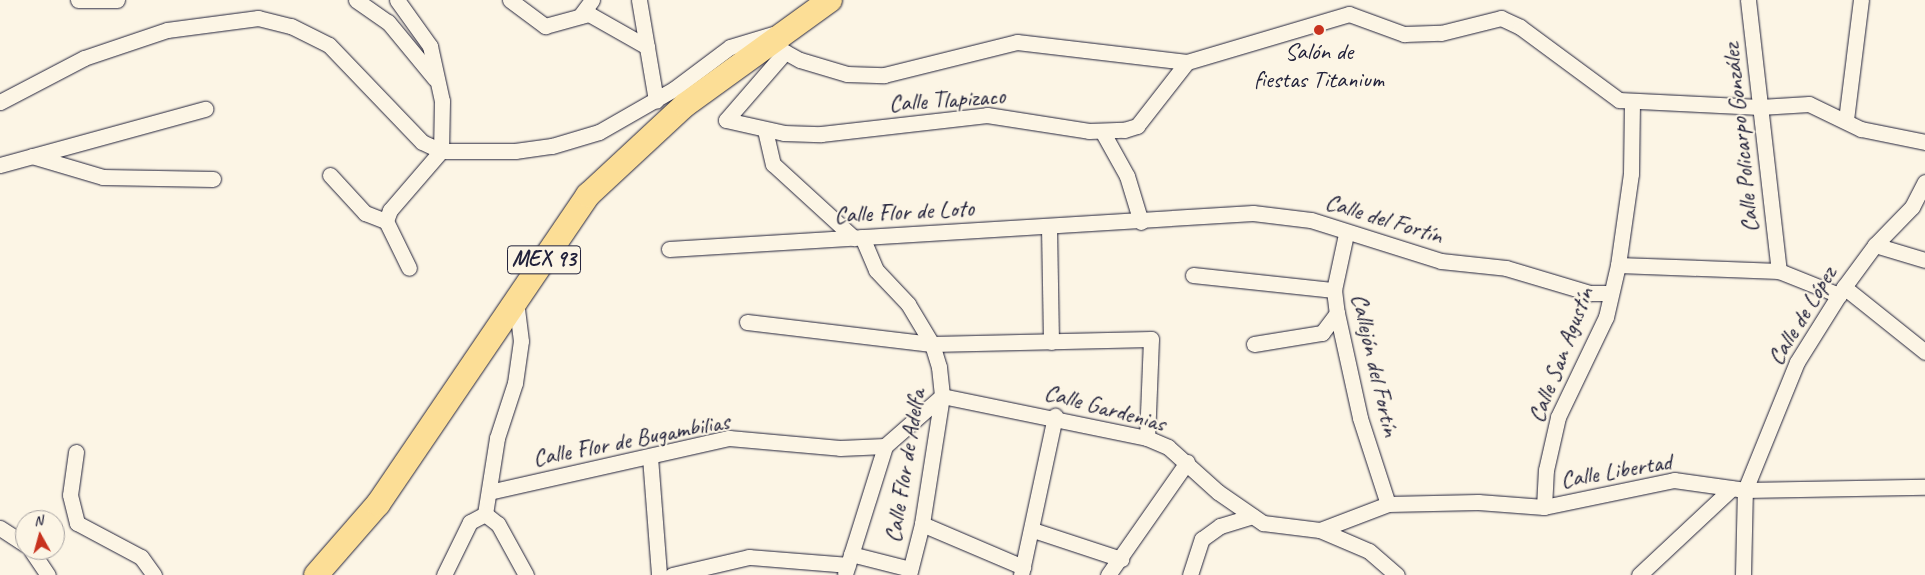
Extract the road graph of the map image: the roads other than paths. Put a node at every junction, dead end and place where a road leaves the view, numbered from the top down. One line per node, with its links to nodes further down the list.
1 (78, 0): 2 (street)
2 (117, 0)
3 (356, 0): 15 (street)
4 (397, 0): 15 (street)
5 (510, 0): 11 (street)
6 (592, 0): 11 (street)
7 (639, 0): 13 (street)
8 (830, 0): 12 (main road, MEX 93)
9 (1748, 0): 20 (street, Calle Policarpo González)
10 (1861, 0): 22 (street)
11 (580, 16): 13 (street)
12 (780, 42): 14 (street); 16 (main road, MEX 93); 23 (street, Calle Tlapizaco)
13 (647, 47): 17 (street)
14 (1187, 62): 18 (street); 24 (street, Calle Tlapizaco)
15 (438, 83): 26 (street)
16 (679, 97): 17 (street); 47 (main road, MEX 93)
17 (656, 100): 26 (street)
18 (1632, 100): 20 (street); 40 (street, Calle San Agustín)
19 (0, 102): 26 (street)
20 (1760, 107): 22 (street); 42 (street, Calle Policarpo González)
21 (205, 109): 27 (street)
22 (1846, 120): 25 (street)
23 (765, 130): 24 (street, Calle Tlapizaco); 36 (street, Calle Flor de Adelfa)
24 (1102, 130): 33 (street)
25 (1925, 142)
26 (442, 150): 32 (street)
27 (32, 156): 28 (street); 30 (street)
28 (0, 165)
29 (330, 175): 32 (street)
30 (213, 179)
31 (1925, 182): 37 (street, Calle de López)
32 (386, 221): 41 (street)
33 (1141, 222): 34 (street, Calle Flor de Loto); 35 (street, Calle del Fortín)
34 (1049, 227): 36 (street, Calle Flor de Loto); 50 (street)
35 (1346, 234): 44 (street, Callejón del Fortín); 46 (street, Calle del Fortín)
36 (858, 237): 38 (street, Calle Flor de Loto); 51 (street, Calle Flor de Adelfa)
37 (1875, 245): 39 (street); 45 (street, Calle de López)
38 (669, 249)
39 (1925, 260)
40 (1618, 265): 42 (street); 46 (street, Calle San Agustín)
41 (409, 268)
42 (1779, 271): 45 (street)
43 (1193, 275): 44 (street)
44 (1334, 290): 48 (street, Callejón del Fortín)
45 (1841, 291): 53 (street); 62 (street, Calle de López)
46 (1610, 293): 65 (street, Calle San Agustín)
47 (516, 301): 63 (street); 80 (main road, MEX 93)
48 (1337, 313): 52 (street); 64 (street, Callejón del Fortín)
49 (747, 322): 51 (street)
50 (1051, 342): 51 (street); 56 (street)
51 (932, 344): 54 (street, Calle Flor de Adelfa)
52 (1254, 344)
53 (1925, 352)
54 (942, 396): 55 (street, Calle Gardenias); 57 (street); 68 (street, Calle Flor de Adelfa)
55 (1055, 416): 56 (street, Calle Gardenias); 70 (street)
56 (1146, 438): 60 (street, Calle Gardenias)
57 (885, 446): 59 (street, Calle Flor de Bugambilias); 75 (street)
58 (76, 452): 79 (street)
59 (650, 457): 63 (street, Calle Flor de Bugambilias); 83 (street)
60 (1187, 462): 67 (street, Calle Gardenias); 73 (street)
61 (1925, 487): 62 (street, Calle Libertad)
62 (1738, 489): 65 (street, Calle Libertad); 88 (street); 89 (street)
63 (489, 492): 66 (street)
64 (1388, 504): 65 (street, Calle Libertad); 71 (street, Calle Libertad)
65 (1544, 507)
66 (485, 514): 81 (street); 82 (street)
67 (1253, 516): 71 (street, Calle Gardenias); 86 (street)
68 (922, 524): 76 (street); 77 (street, Calle Flor de Adelfa)
69 (0, 528): 72 (street)
70 (1033, 530): 73 (street); 76 (street)
71 (1320, 530): 87 (street, Calle Gardenias)
72 (15, 538)
73 (1121, 559): 85 (street)
74 (38, 560): 78 (street)
75 (848, 565): 77 (street); 84 (street)
76 (1022, 571)
77 (909, 572)
78 (48, 575)
79 (154, 575)
80 (316, 575)
81 (444, 575)
82 (526, 575)
83 (659, 575)
84 (672, 575)
85 (1108, 575)
86 (1190, 575)
87 (1397, 575)
88 (1639, 575)
89 (1743, 575)

